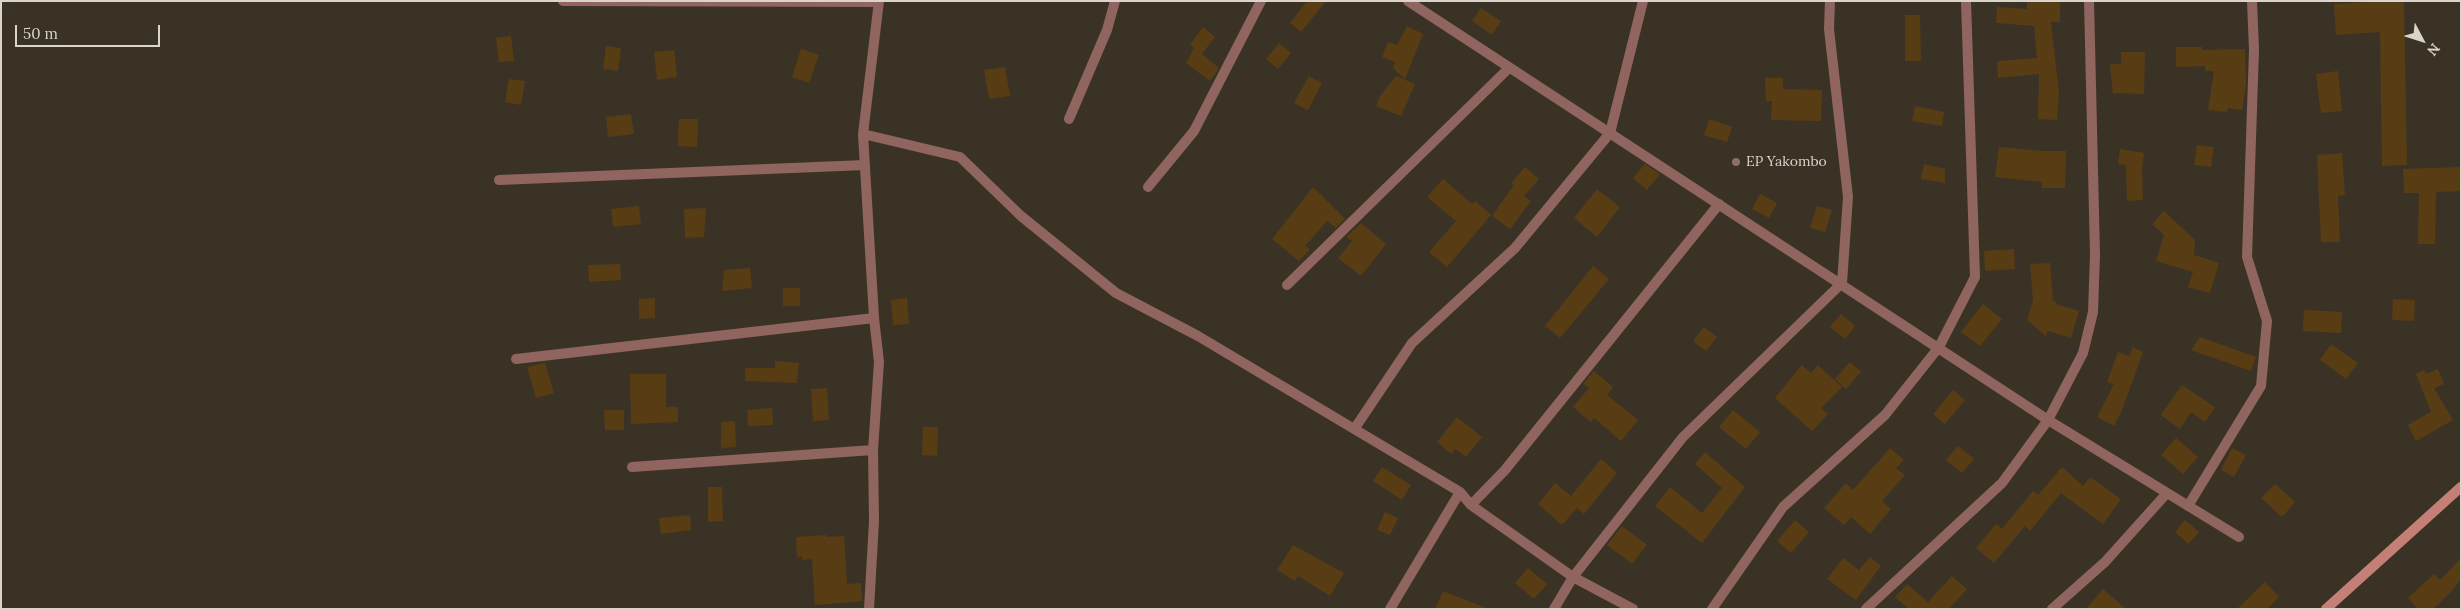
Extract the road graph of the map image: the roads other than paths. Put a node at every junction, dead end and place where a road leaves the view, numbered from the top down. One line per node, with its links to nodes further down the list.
1 (563, 1): 11 (street)
2 (879, 1): 11 (street); 14 (street)
3 (1115, 1): 13 (street)
4 (1261, 1): 18 (street)
5 (1408, 1): 12 (street)
6 (1642, 1): 15 (street)
7 (1830, 1): 20 (street)
8 (1966, 1): 23 (street)
9 (2089, 1): 25 (street)
10 (2252, 1): 33 (street)
11 (755, 2)
12 (1509, 68): 15 (street); 21 (street)
13 (1069, 119)
14 (863, 134): 16 (street); 26 (street)
15 (1610, 134): 19 (street); 26 (street)
16 (865, 165): 17 (street); 22 (street)
17 (499, 180)
18 (1148, 187)
19 (1719, 204): 20 (street); 32 (street)
20 (1842, 283): 23 (street); 35 (street)
21 (1286, 285)
22 (874, 318): 24 (street); 27 (street)
23 (1939, 348): 25 (street); 40 (street)
24 (516, 359)
25 (2048, 420): 31 (street); 41 (street)
26 (1355, 428): 30 (street)
27 (873, 450): 28 (street); 36 (street)
28 (632, 467)
29 (2461, 487): 43 (street)
30 (1460, 492): 32 (street); 37 (street)
31 (2167, 493): 33 (street); 42 (street)
32 (1471, 505): 35 (street)
33 (2188, 506): 34 (street)
34 (2238, 537)
35 (1573, 578): 38 (street); 39 (street)
36 (869, 609)
37 (1390, 609)
38 (1554, 609)
39 (1633, 609)
40 (1712, 609)
41 (1866, 609)
42 (2052, 609)
43 (2326, 609)

